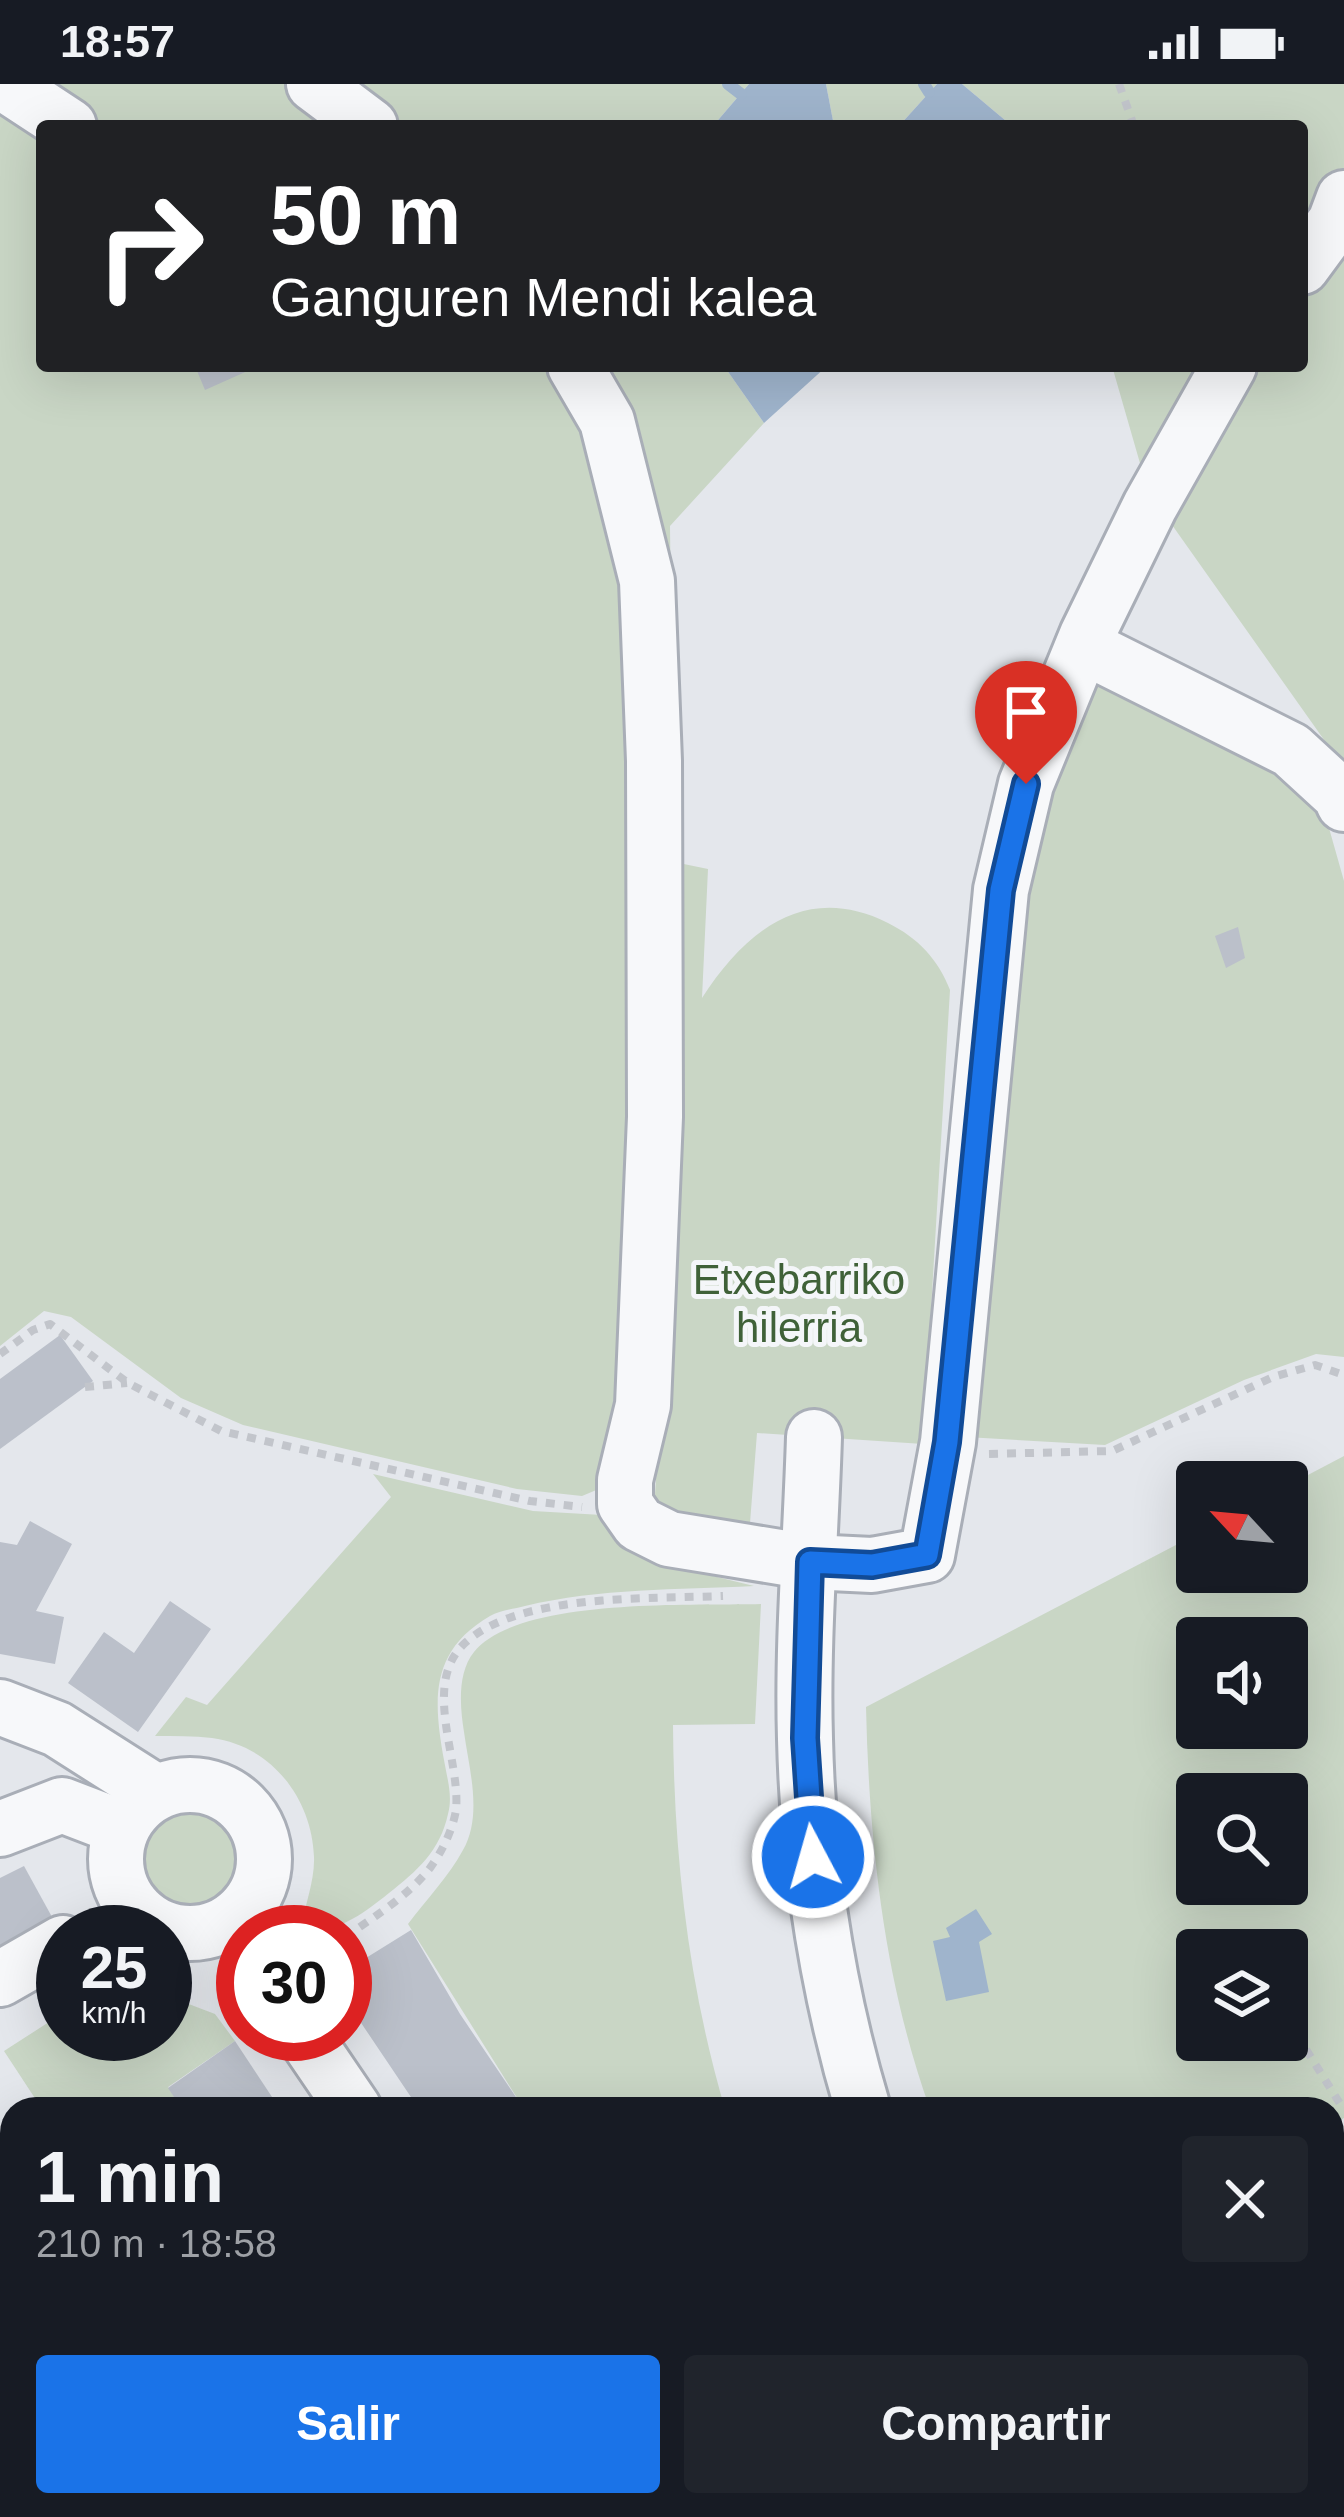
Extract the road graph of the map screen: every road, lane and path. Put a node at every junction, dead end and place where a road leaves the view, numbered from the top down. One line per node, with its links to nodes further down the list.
1 (4, 84): 4 (street)
2 (314, 84): 5 (street)
3 (1119, 84): 6 (path)
4 (60, 120)
5 (362, 120)
6 (1132, 120)
7 (1344, 199): 8 (street)
8 (1308, 259)
9 (578, 372): 19 (street)
10 (1224, 372): 11 (street)
11 (1083, 646): 12 (street); 18 (street)
12 (1344, 804)
13 (0, 1354): 15 (path)
14 (1344, 1375): 18 (path)
15 (128, 1382): 16 (path); 19 (path)
16 (85, 1387)
17 (814, 1437): 20 (street)
18 (947, 1442): 20 (street)
19 (625, 1504): 20 (street)
20 (810, 1562): 34 (street)
21 (734, 1596): 27 (path)
22 (0, 1707): 24 (street)
23 (0, 1828): 24 (street)
24 (132, 1832): 25 (street); 26 (street); 28 (street)
25 (99, 1905)
26 (244, 1905)
27 (372, 1919)
28 (216, 1931)
29 (36, 1958): 30 (street)
30 (0, 1978)
31 (1308, 2053): 35 (path)
32 (321, 2061): 33 (street)
33 (346, 2097)
34 (860, 2097)
35 (1336, 2097)

